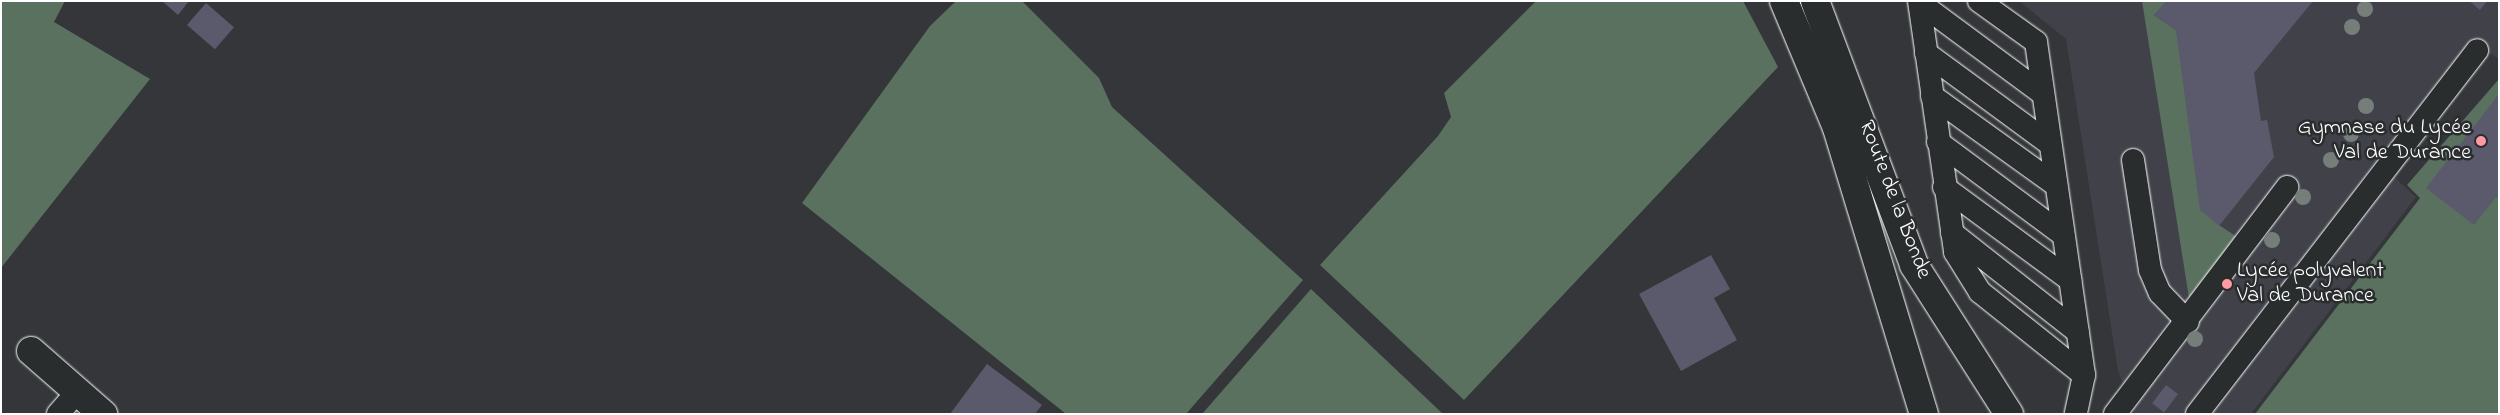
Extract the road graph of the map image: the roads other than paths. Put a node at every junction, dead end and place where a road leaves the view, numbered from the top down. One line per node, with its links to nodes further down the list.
1 (1784, 1): 25 (main road, Route de la Bonde)
2 (1815, 1): 26 (main road, Route de la Bonde)
3 (1979, 1): 7 (lane)
4 (1920, 2): 6 (lane); 7 (lane)
5 (2477, 50): 29 (lane)
6 (1926, 52): 8 (lane); 10 (lane)
7 (2043, 94): 10 (lane)
8 (1932, 96): 9 (lane); 12 (lane)
9 (1938, 142): 13 (lane); 16 (lane)
10 (2050, 144): 12 (lane)
11 (2133, 160): 18 (lane)
12 (2056, 185): 16 (lane)
13 (1944, 187): 15 (lane); 17 (lane)
14 (2287, 187): 18 (lane)
15 (1952, 232): 19 (lane); 21 (lane)
16 (2064, 235): 17 (lane)
17 (2070, 280): 19 (lane)
18 (2188, 322): 28 (lane)
19 (2078, 332): 21 (lane)
20 (31, 351): 22 (main road)
21 (2084, 375): 27 (lane)
22 (78, 391): 23 (lane); 24 (main road)
23 (58, 414)
24 (103, 414)
25 (1924, 414)
26 (2009, 414)
27 (2076, 414)
28 (2115, 414)
29 (2198, 414)

